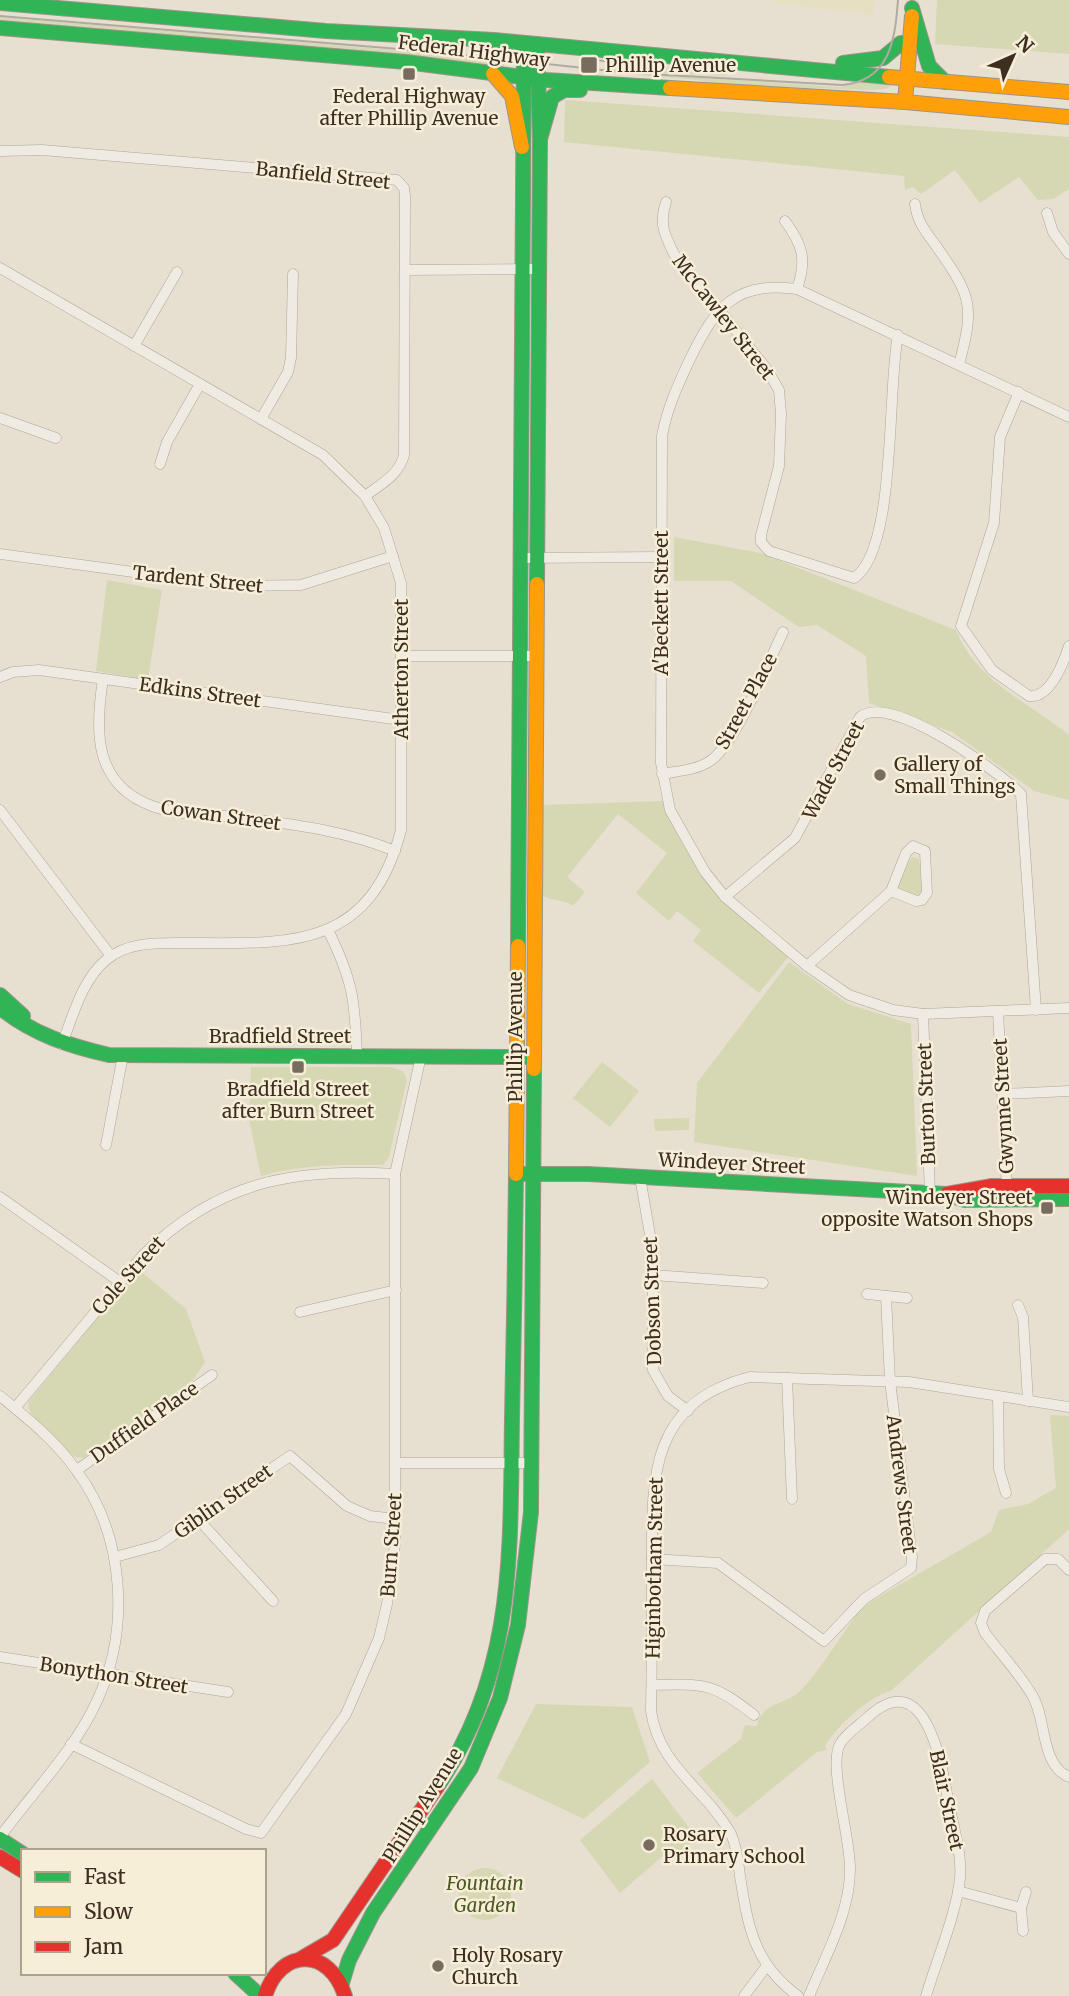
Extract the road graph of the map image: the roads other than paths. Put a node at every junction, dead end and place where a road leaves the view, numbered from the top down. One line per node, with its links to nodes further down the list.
1 (0, 3): 5 (main road, Federal Highway)
2 (910, 3): 4 (main road); 9 (main road); 10 (main road)
3 (0, 28): 7 (main road, Federal Highway)
4 (901, 43): 6 (main road); 9 (main road)
5 (530, 44): 6 (main road, Federal Highway); 8 (main road, Phillip Avenue)
6 (760, 67): 9 (main road, Federal Highway)
7 (493, 74): 8 (main road, Federal Highway); 16 (main road)
8 (531, 78): 11 (main road, Federal Highway); 15 (main road, Phillip Avenue); 16 (main road, Phillip Avenue)
9 (903, 78): 10 (main road, Federal Highway); 13 (main road)
10 (945, 82): 12 (main road, Federal Highway)
11 (649, 88): 13 (main road, Federal Highway); 15 (main road)
12 (1069, 92)
13 (901, 102): 14 (main road, Federal Highway)
14 (1069, 117)
15 (540, 139): 25 (main road, Phillip Avenue)
16 (522, 147): 24 (main road, Phillip Avenue)
17 (0, 151): 26 (street, Banfield Street)
18 (666, 202): 30 (street, McCawley Street)
19 (915, 204): 33 (street)
20 (1047, 213): 22 (street)
21 (785, 220): 29 (street)
22 (1069, 254)
23 (0, 268): 32 (street, Atherton Street)
24 (521, 269): 25 (street); 26 (street); 45 (main road, Phillip Avenue)
25 (538, 269): 46 (main road, Phillip Avenue)
26 (405, 270): 41 (street, Banfield Street)
27 (177, 272): 32 (street)
28 (293, 274): 38 (street)
29 (797, 289): 30 (street, A'Beckett Street); 31 (street, A'Beckett Street)
30 (719, 310): 31 (street, McCawley Street); 44 (street, A'Beckett Street)
31 (898, 335): 33 (street, A'Beckett Street)
32 (134, 346): 34 (street, Atherton Street)
33 (959, 364): 35 (street, A'Beckett Street)
34 (200, 384): 38 (street, Atherton Street); 40 (street)
35 (1019, 392): 36 (street, A'Beckett Street); 48 (street)
36 (1069, 417)
37 (0, 418): 39 (street)
38 (261, 419): 41 (street, Atherton Street)
39 (56, 438)
40 (160, 464)
41 (365, 496): 43 (street, Atherton Street)
42 (0, 554): 43 (street, Tardent Street)
43 (393, 556): 49 (street, Atherton Street)
44 (661, 557): 46 (street); 55 (street, A'Beckett Street)
45 (519, 558): 46 (street); 50 (main road, Phillip Avenue)
46 (537, 558): 51 (main road, Phillip Avenue)
47 (783, 632): 55 (street, Street Place)
48 (1069, 646)
49 (403, 656): 50 (street); 54 (street, Atherton Street)
50 (519, 656): 51 (street); 72 (main road, Phillip Avenue)
51 (536, 656): 73 (main road, Phillip Avenue)
52 (0, 677): 53 (street, Edkins Street)
53 (103, 679): 54 (street, Edkins Street); 57 (street, Cowan Street)
54 (401, 720): 57 (street, Atherton Street)
55 (662, 774): 59 (street, A'Beckett Street)
56 (0, 810): 61 (street)
57 (395, 850): 60 (street, Atherton Street)
58 (891, 891): 58 (street); 62 (street)
59 (725, 897): 62 (street, A'Beckett Street); 65 (street, Wade Street)
60 (328, 930): 61 (street, Atherton Street); 70 (street)
61 (111, 956): 68 (street, Atherton Street)
62 (807, 966): 67 (street, A'Beckett Street)
63 (2, 1001): 68 (main road, Bradfield Street)
64 (1069, 1008): 65 (street, A'Beckett Street)
65 (1036, 1010): 66 (street, A'Beckett Street)
66 (998, 1012): 67 (street, A'Beckett Street); 75 (street, Gwynne Street)
67 (923, 1014): 82 (street, Burton Street)
68 (62, 1044): 69 (main road, Bradfield Street)
69 (123, 1055): 70 (main road, Bradfield Street); 76 (street)
70 (357, 1056): 71 (main road, Bradfield Street)
71 (421, 1056): 72 (main road, Bradfield Street); 77 (street, Burn Street)
72 (517, 1056): 73 (main road, Bradfield Street); 78 (main road, Phillip Avenue)
73 (534, 1057): 79 (main road, Phillip Avenue)
74 (1069, 1091): 75 (street)
75 (1003, 1094): 83 (street, Gwynne Street)
76 (106, 1145)
77 (395, 1174): 87 (street, Cole Street); 89 (street, Burn Street)
78 (516, 1174): 79 (main road, Windeyer Street); 105 (main road, Phillip Avenue)
79 (532, 1174): 80 (main road, Windeyer Street); 106 (main road, Phillip Avenue)
80 (640, 1177): 82 (main road, Windeyer Street); 86 (street, Dobson Street)
81 (1069, 1186): 83 (main road, Windeyer Street)
82 (930, 1193): 83 (main road, Windeyer Street)
83 (1007, 1194): 85 (main road, Windeyer Street)
84 (0, 1197): 87 (street)
85 (1069, 1199)
86 (653, 1275): 88 (street); 103 (street, Dobson Street)
87 (120, 1282): 102 (street, Cole Street)
88 (762, 1283)
89 (396, 1290): 94 (street); 104 (street, Burn Street)
90 (867, 1294): 91 (street)
91 (886, 1296): 92 (street); 97 (street, Andrews Street)
92 (907, 1298)
93 (1018, 1305): 100 (street)
94 (300, 1312)
95 (212, 1375): 107 (street, Duffield Place)
96 (787, 1378): 97 (street, Higinbotham Street); 103 (street, Higinbotham Street); 109 (street)
97 (890, 1381): 99 (street, Higinbotham Street); 113 (street, Andrews Street)
98 (0, 1396): 102 (street)
99 (998, 1396): 100 (street, Higinbotham Street); 108 (street)
100 (1028, 1401): 101 (street, Higinbotham Street)
101 (1069, 1407)
102 (15, 1408): 107 (street)
103 (688, 1411): 113 (street, Higinbotham Street)
104 (396, 1463): 105 (street); 111 (street, Burn Street)
105 (513, 1463): 106 (street); 131 (main road, Phillip Avenue)
106 (531, 1463): 135 (main road, Phillip Avenue)
107 (77, 1470): 112 (street)
108 (1006, 1493)
109 (792, 1499)
110 (198, 1518): 111 (street, Giblin Street); 112 (street, Giblin Street); 115 (street)
111 (395, 1519): 121 (street, Burn Street)
112 (116, 1557): 117 (street)
113 (652, 1559): 118 (street, Higinbotham Street)
114 (1069, 1570): 122 (street)
115 (273, 1601)
116 (0, 1657): 117 (street, Bonython Street)
117 (107, 1674): 119 (street, Bonython Street); 121 (street)
118 (652, 1685): 120 (street); 133 (street, Higinbotham Street)
119 (228, 1692)
120 (754, 1715)
121 (71, 1744): 123 (street)
122 (1069, 1777)
123 (0, 1838): 124 (main road)
124 (21, 1853)
125 (0, 1857): 126 (main road)
126 (21, 1870)
127 (958, 1891): 129 (street); 139 (street, Blair Street); 140 (street, Blair Street)
128 (1026, 1892): 129 (street)
129 (1021, 1908): 130 (street)
130 (1023, 1931)
131 (300, 1958): 132 (main road); 135 (main road); 136 (main road, Phillip Avenue)
132 (266, 1962)
133 (765, 1967): 137 (street); 138 (street, Higinbotham Street)
134 (237, 1975): 136 (main road)
135 (345, 1990)
136 (262, 1996)
137 (744, 1996)
138 (799, 1996)
139 (809, 1996)
140 (926, 1996)

